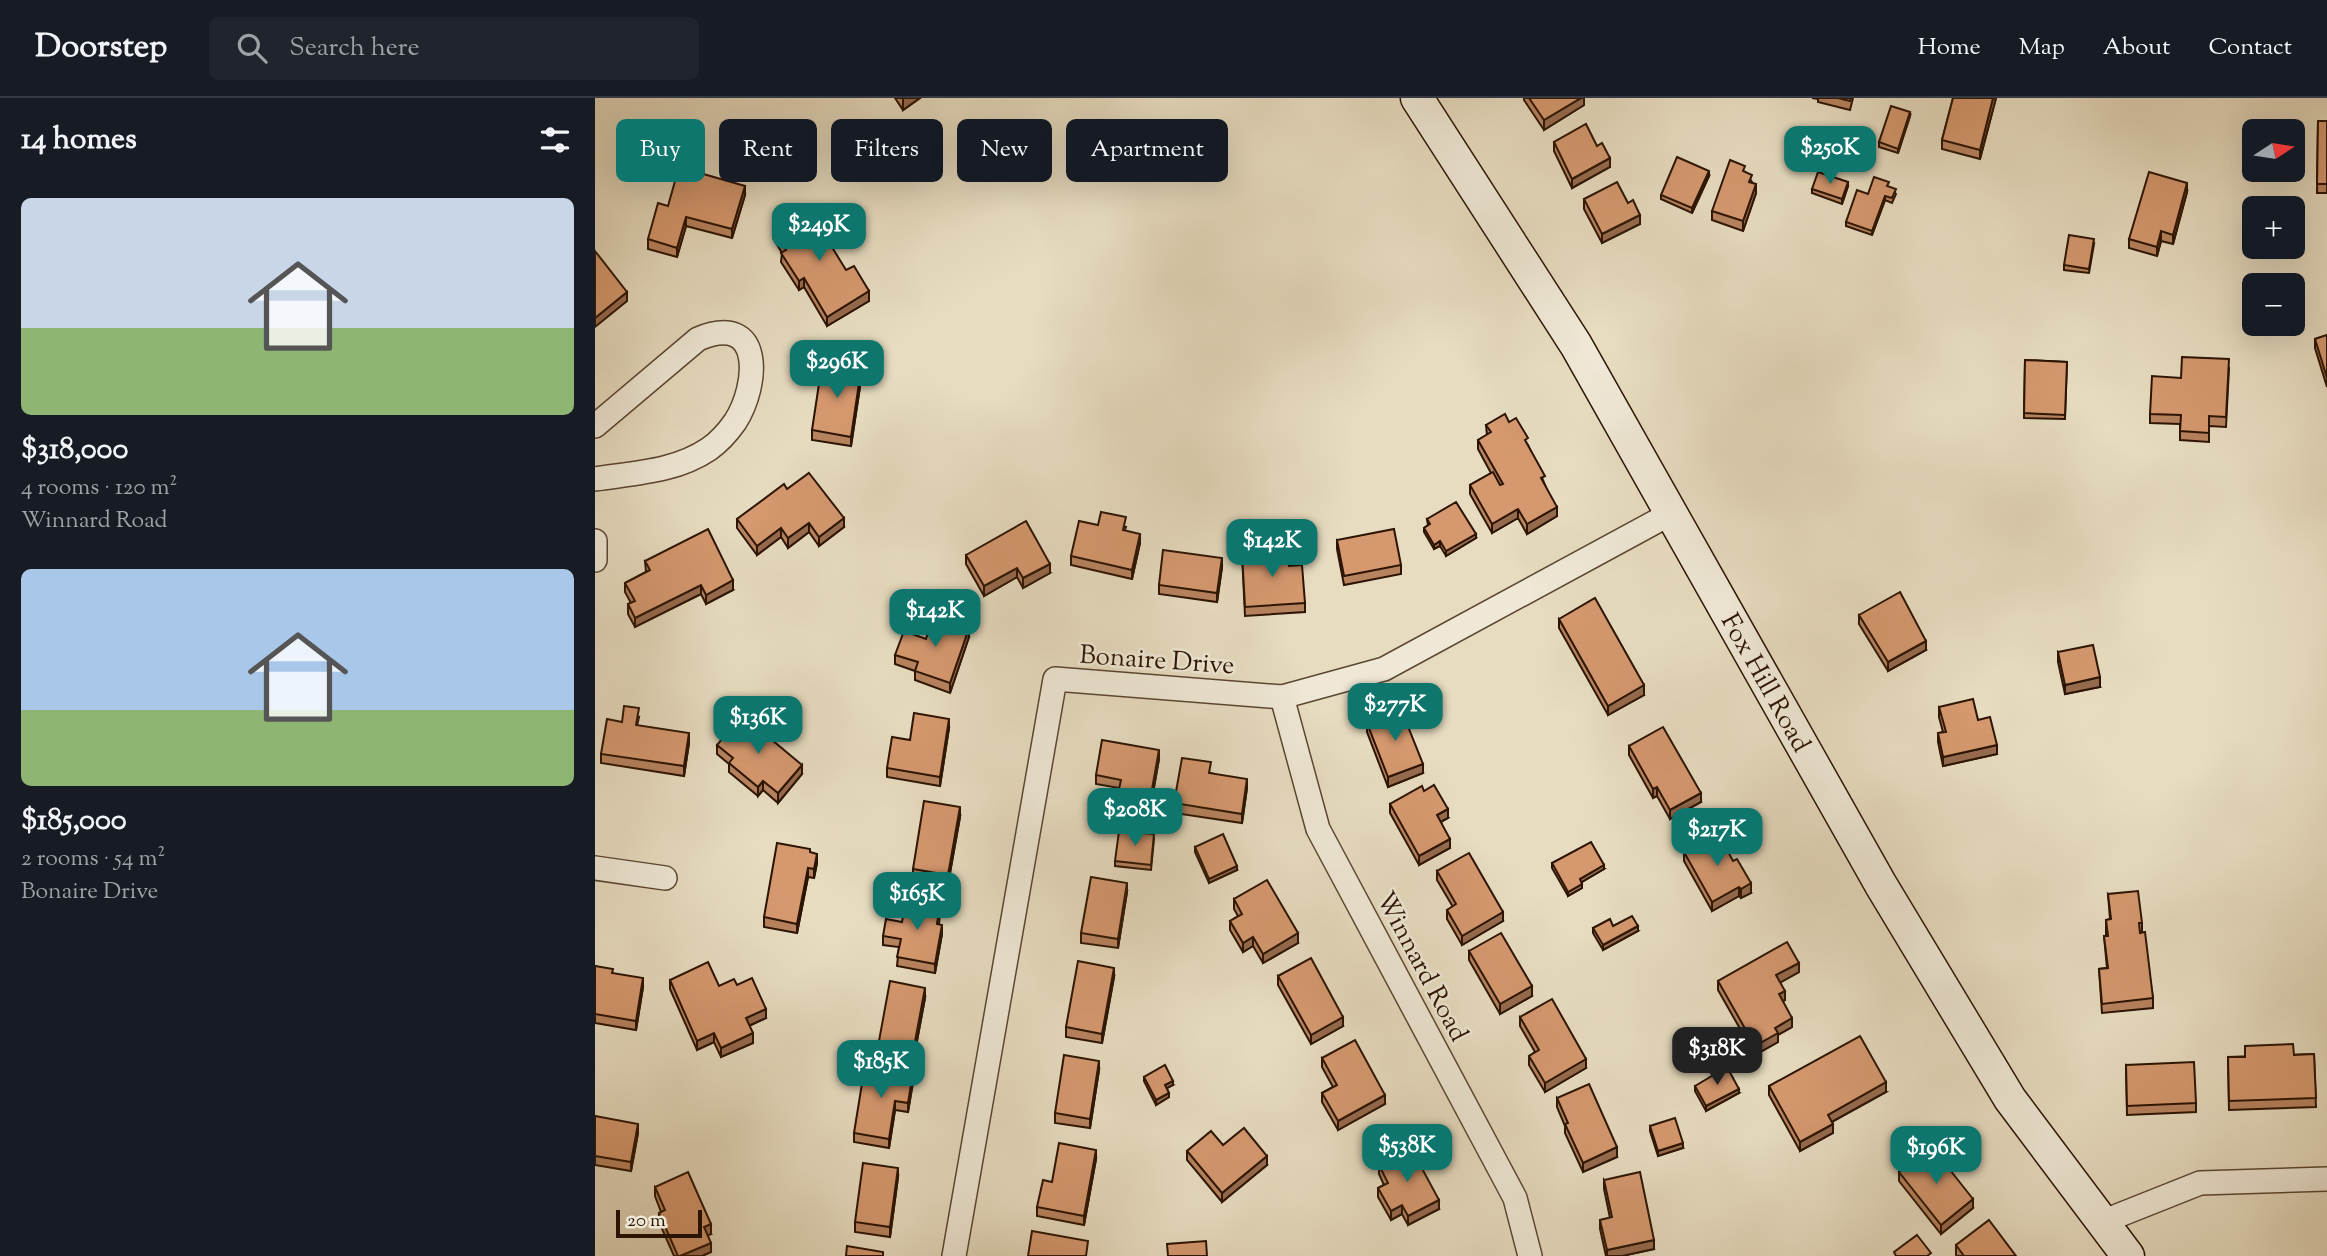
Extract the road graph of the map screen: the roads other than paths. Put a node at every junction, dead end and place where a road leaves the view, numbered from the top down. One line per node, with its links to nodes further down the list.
1 (1417, 98): 4 (main road, Fox Hill Road)
2 (595, 426): 3 (street)
3 (595, 479)
4 (1670, 514): 7 (street, Bonaire Drive); 11 (main road, Fox Hill Road)
5 (595, 541): 6 (street)
6 (595, 560)
7 (1282, 696): 12 (street, Bonaire Drive); 13 (street, Winnard Road)
8 (595, 868): 9 (street)
9 (666, 878)
10 (2327, 1179): 11 (street)
11 (2102, 1222): 14 (main road, Fox Hill Road)
12 (954, 1256)
13 (1530, 1256)
14 (2127, 1256)

